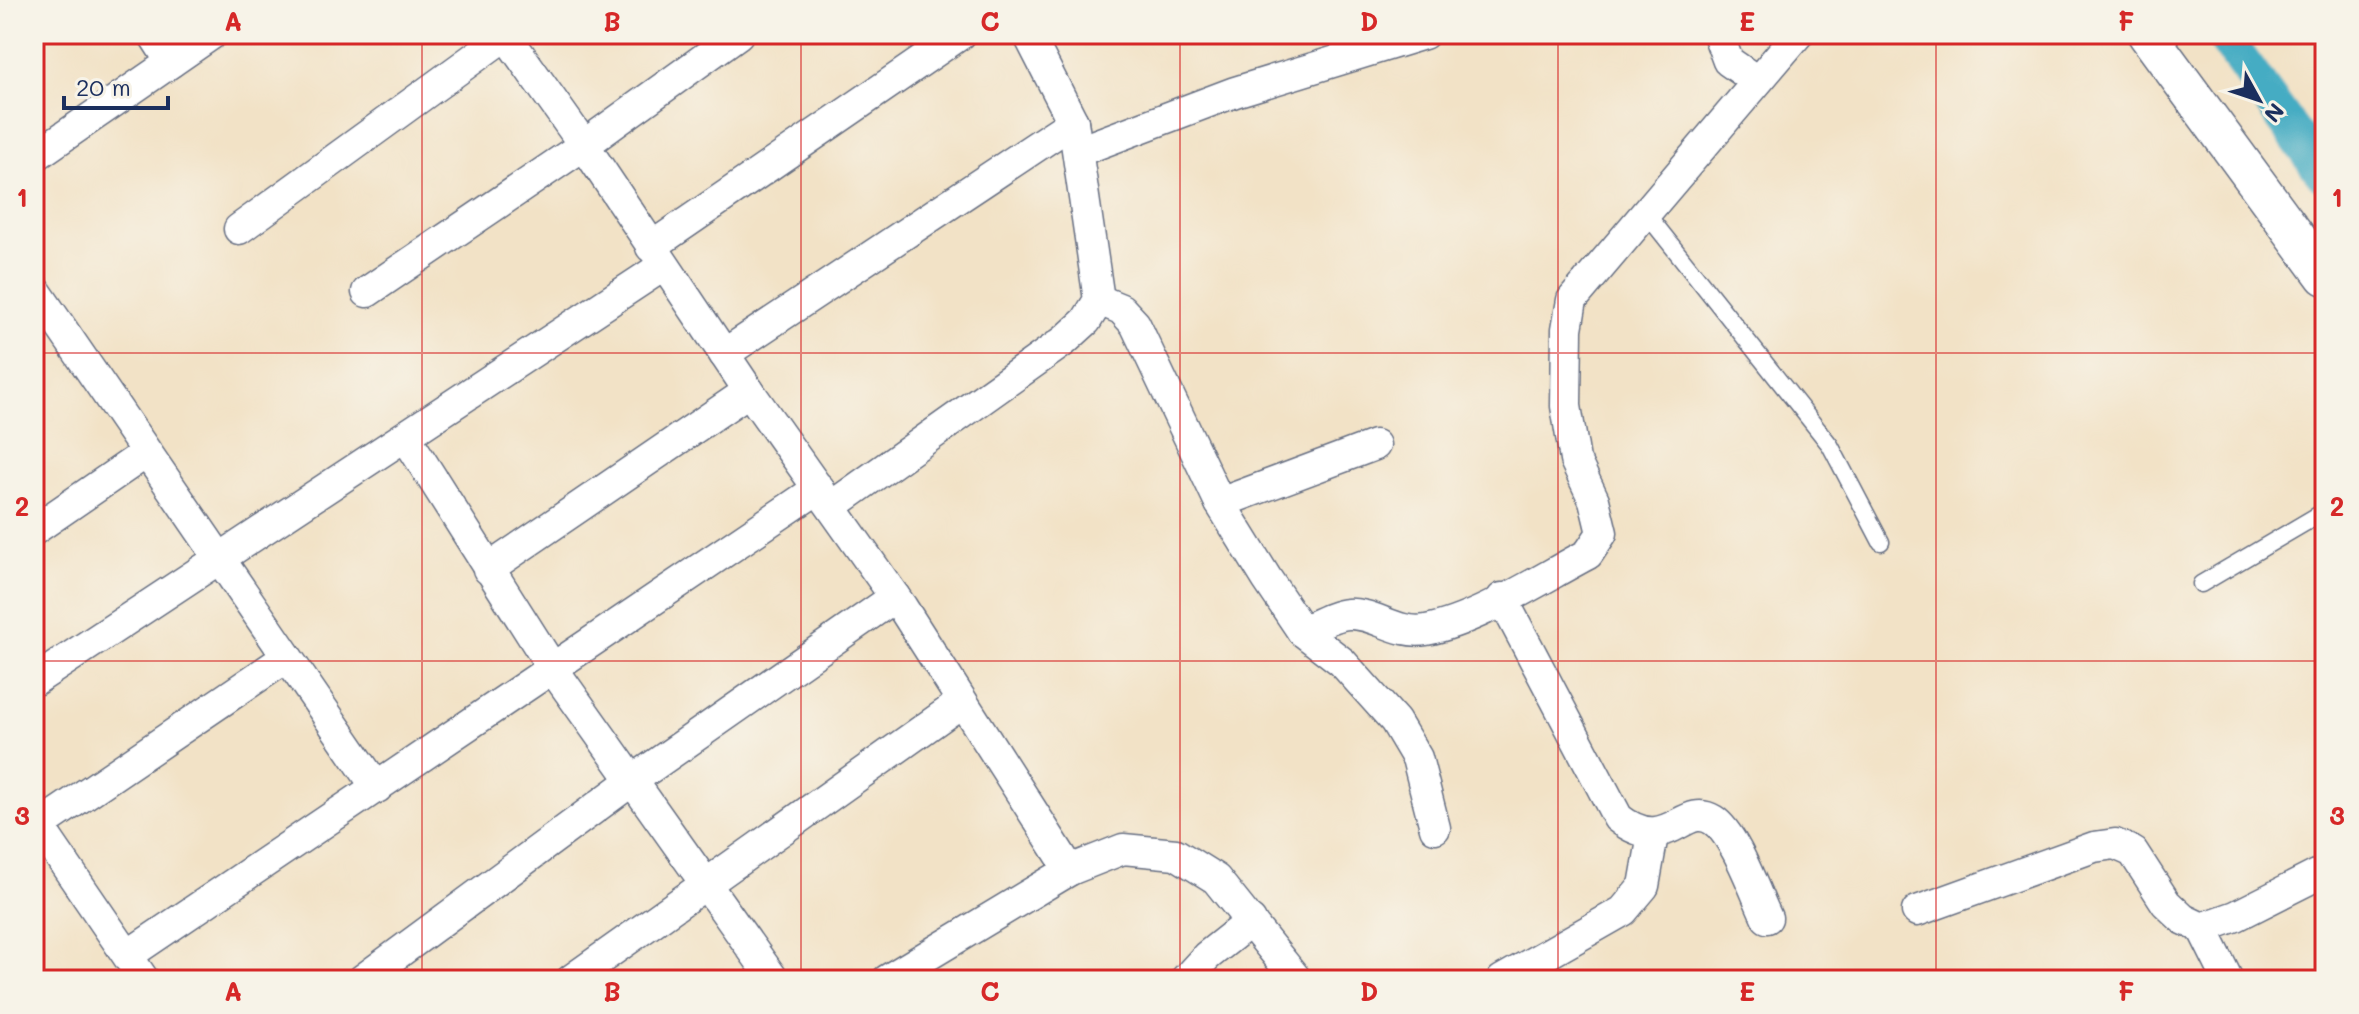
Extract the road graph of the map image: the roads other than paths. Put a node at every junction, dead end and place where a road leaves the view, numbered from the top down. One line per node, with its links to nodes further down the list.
1 (153, 34): 11 (street)
2 (212, 34): 11 (street)
3 (506, 34): 14 (street); 18 (street)
4 (738, 34): 14 (street)
5 (961, 34): 19 (street)
6 (1028, 34): 13 (street)
7 (1424, 34): 15 (street)
8 (1718, 34): 12 (street)
9 (1798, 34): 12 (street)
10 (2147, 34): 20 (street)
11 (171, 62): 16 (street)
12 (1757, 81): 17 (street)
13 (1073, 122): 15 (street); 24 (street)
14 (584, 145): 19 (street); 22 (street)
15 (1079, 151): 23 (street)
16 (34, 157)
17 (1645, 212): 33 (lane); 38 (street)
18 (239, 229)
19 (657, 257): 24 (street); 26 (street)
20 (2325, 276)
21 (34, 288): 28 (street)
22 (367, 292)
23 (1099, 300): 29 (street); 30 (street)
24 (724, 354): 25 (street)
25 (749, 391): 29 (street); 35 (street)
26 (406, 437): 34 (street); 35 (street)
27 (1375, 445): 30 (street)
28 (146, 453): 32 (street); 34 (street)
29 (826, 497): 37 (street); 41 (street)
30 (1220, 503): 39 (street)
31 (2325, 511): 36 (lane)
32 (34, 530)
33 (1881, 542)
34 (219, 559): 40 (street); 42 (street)
35 (488, 569): 41 (street)
36 (2201, 584)
37 (895, 597): 43 (street); 44 (street)
38 (1502, 598): 39 (street); 48 (street)
39 (1302, 631): 47 (street)
40 (287, 657): 45 (street); 46 (street)
41 (553, 669): 44 (street); 45 (street)
42 (34, 681)
43 (962, 702): 49 (street); 51 (street)
44 (633, 780): 51 (street); 57 (street)
45 (377, 788): 56 (street)
46 (36, 825): 56 (street)
47 (1435, 828)
48 (1653, 835): 53 (street); 63 (street)
49 (1070, 870): 54 (street); 60 (street)
50 (2325, 871): 55 (street)
51 (706, 885): 58 (street); 59 (street)
52 (1917, 911): 55 (street)
53 (1767, 918)
54 (1251, 921): 61 (street); 62 (street)
55 (2202, 928): 64 (street)
56 (136, 968)
57 (362, 980)
58 (571, 980)
59 (774, 980)
60 (887, 980)
61 (1185, 980)
62 (1297, 980)
63 (1502, 980)
64 (2228, 980)

